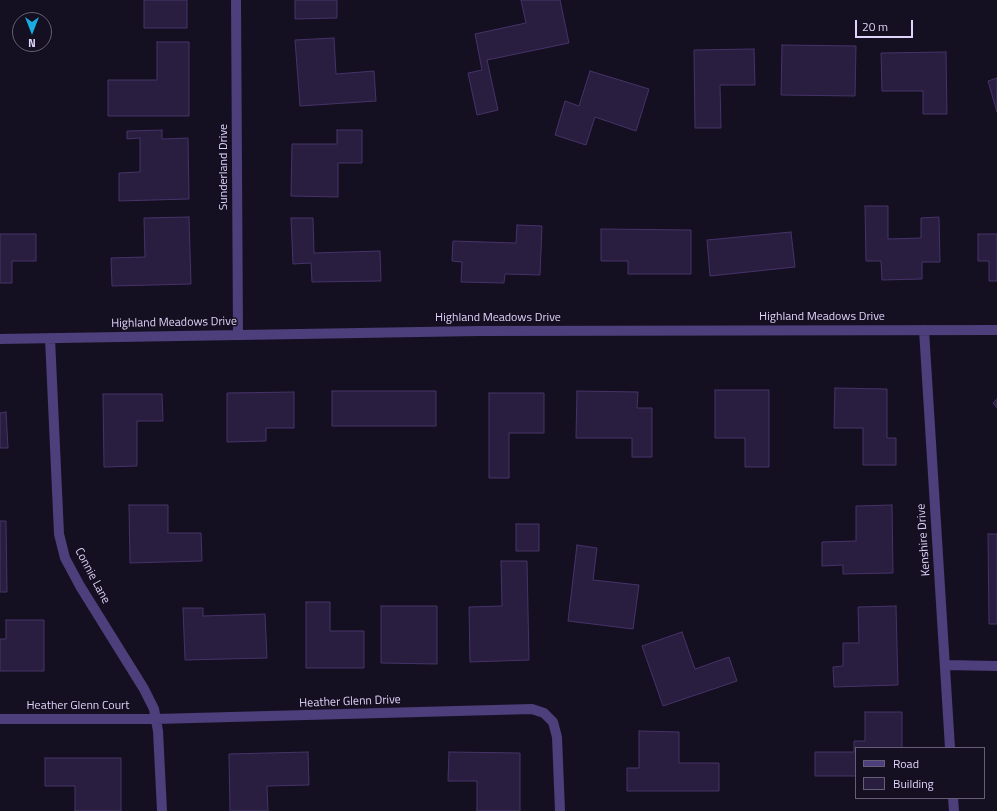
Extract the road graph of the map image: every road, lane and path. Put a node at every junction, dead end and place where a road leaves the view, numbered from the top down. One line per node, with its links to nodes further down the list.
1 (236, 0): 4 (street, Sunderland Drive)
2 (924, 330): 3 (street, Highland Meadows Drive); 4 (street, Highland Meadows Drive); 7 (street, Kenshire Drive)
3 (997, 330)
4 (238, 335): 5 (street, Highland Meadows Drive)
5 (50, 338): 6 (street, Highland Meadows Drive); 10 (street, Connie Lane)
6 (0, 339)
7 (945, 665): 8 (street); 11 (street, Kenshire Drive)
8 (997, 666)
9 (0, 719): 10 (street, Heather Glenn Court)
10 (156, 719): 13 (street, Connie Lane); 14 (street, Heather Glenn Drive)
11 (950, 747)
12 (953, 799): 15 (street)
13 (162, 811)
14 (560, 811)
15 (954, 811)

